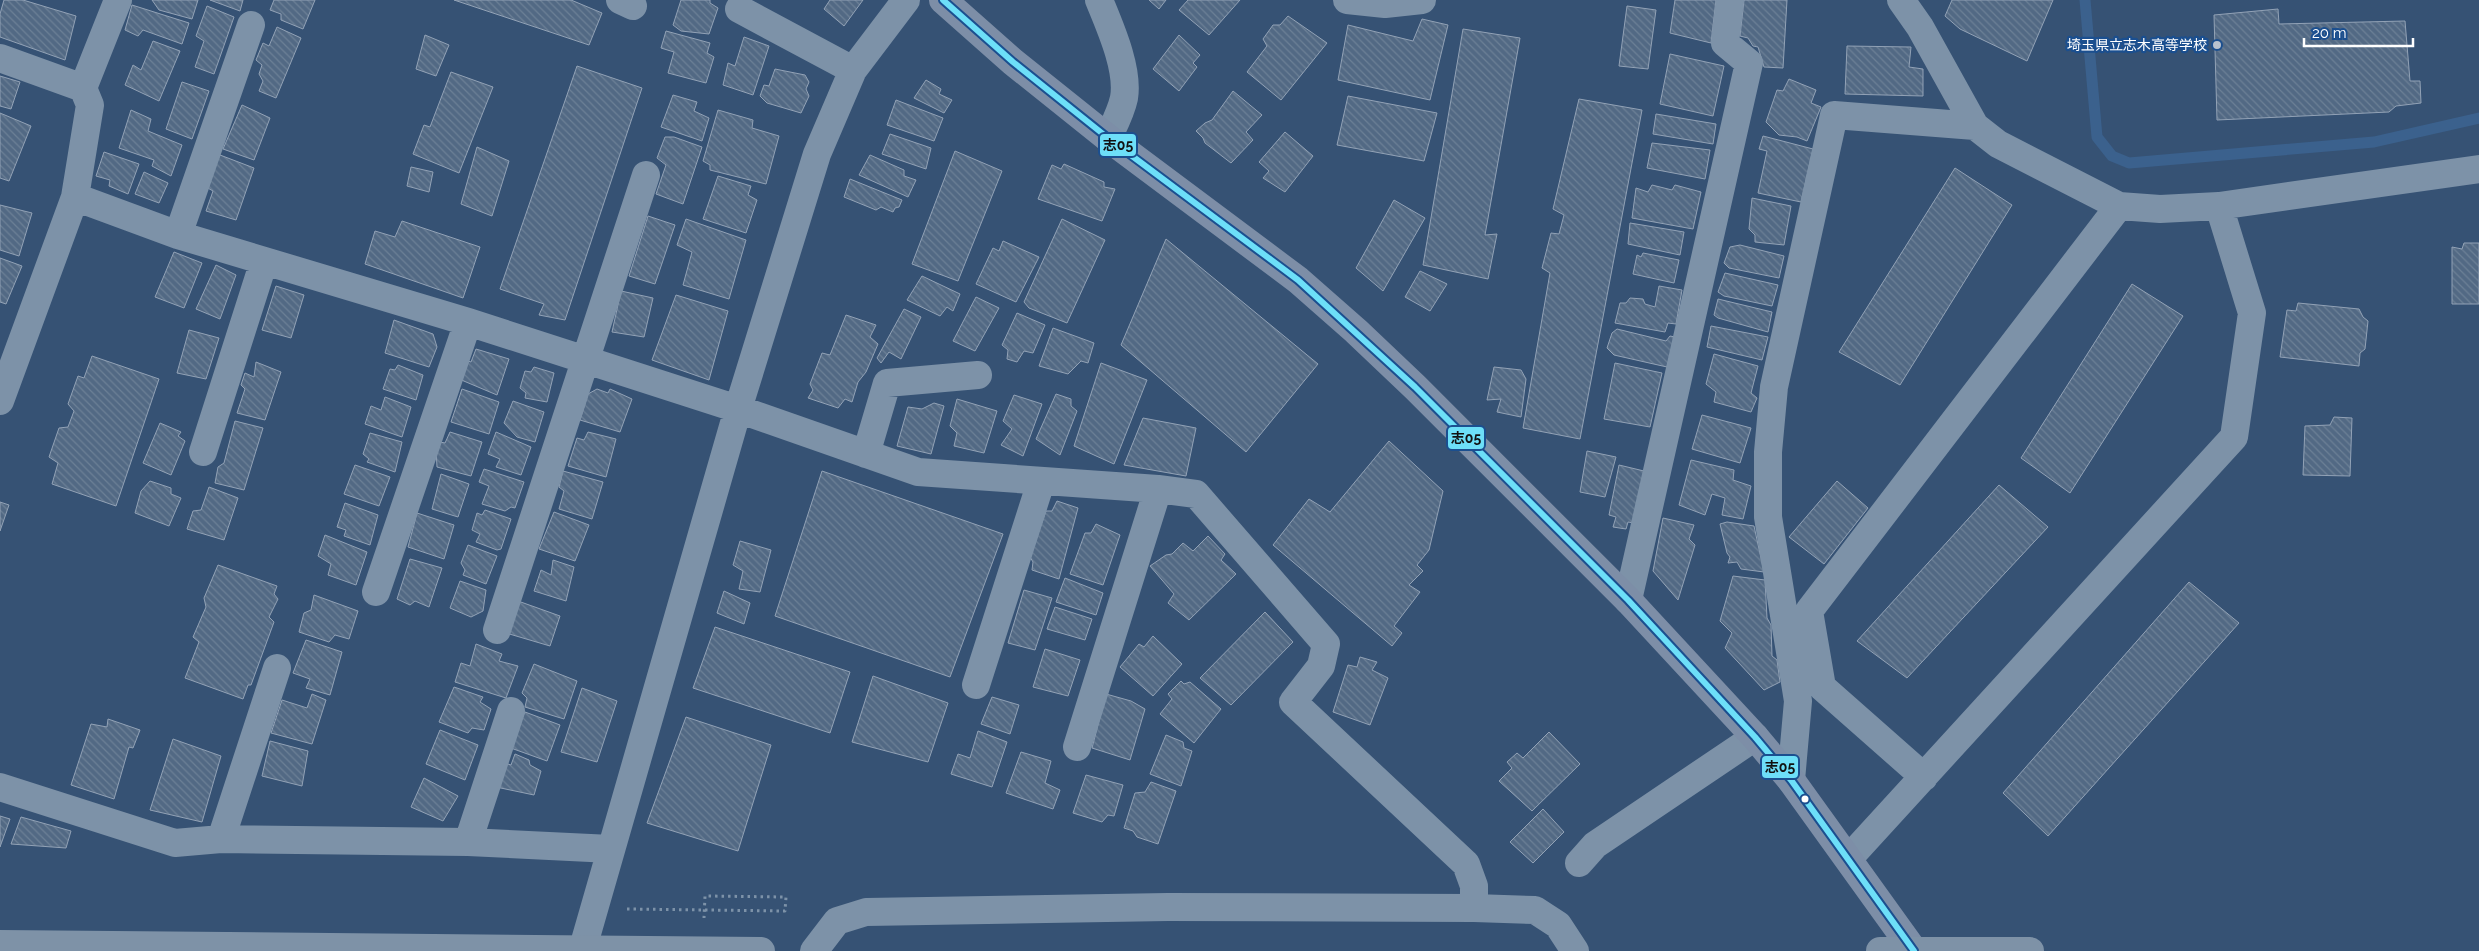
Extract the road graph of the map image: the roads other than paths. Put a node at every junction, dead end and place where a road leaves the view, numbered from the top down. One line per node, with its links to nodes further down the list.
1 (118, 0): 13 (street)
2 (906, 0): 12 (street)
3 (944, 0): 15 (main road)
4 (1099, 0): 15 (street)
5 (1347, 0): 6 (street)
6 (1422, 0)
7 (1730, 0): 33 (street)
8 (1901, 0): 14 (street)
9 (738, 9): 12 (street)
10 (251, 24): 21 (street)
11 (0, 58): 13 (street)
12 (853, 70): 27 (street)
13 (84, 88): 18 (street)
14 (1975, 126): 19 (street); 41 (street)
15 (1108, 138): 33 (main road)
16 (2479, 169): 20 (street)
17 (646, 175): 24 (street)
18 (75, 197): 21 (street); 26 (street)
19 (2119, 206): 20 (street); 40 (street)
20 (2219, 206): 40 (street)
21 (178, 234): 22 (street)
22 (264, 261): 23 (street); 28 (street)
23 (468, 322): 24 (street); 32 (street)
24 (586, 360): 27 (street); 34 (street)
25 (978, 375): 29 (street)
26 (0, 401)
27 (738, 410): 29 (street); 45 (street)
28 (203, 452)
29 (866, 454): 30 (street)
30 (1041, 482): 31 (street); 36 (street)
31 (1158, 489): 39 (street); 48 (street)
32 (376, 592)
33 (1628, 600): 38 (main road)
34 (497, 630)
35 (276, 668): 43 (street)
36 (976, 685)
37 (511, 711): 44 (street)
38 (1756, 737): 41 (main road); 47 (street)
39 (1077, 748)
40 (1924, 777): 46 (street)
41 (1791, 780): 46 (main road)
42 (0, 787): 43 (street)
43 (221, 839): 44 (street)
44 (468, 842): 45 (street)
45 (611, 849): 50 (street)
46 (1849, 858): 55 (main road)
47 (1579, 863)
48 (1474, 908): 52 (street); 53 (street)
49 (0, 944): 50 (highway)
50 (582, 951): 51 (highway)
51 (762, 951)
52 (814, 951)
53 (1575, 951)
54 (1880, 951): 55 (highway)
55 (1914, 951): 56 (highway)
56 (2030, 951)

